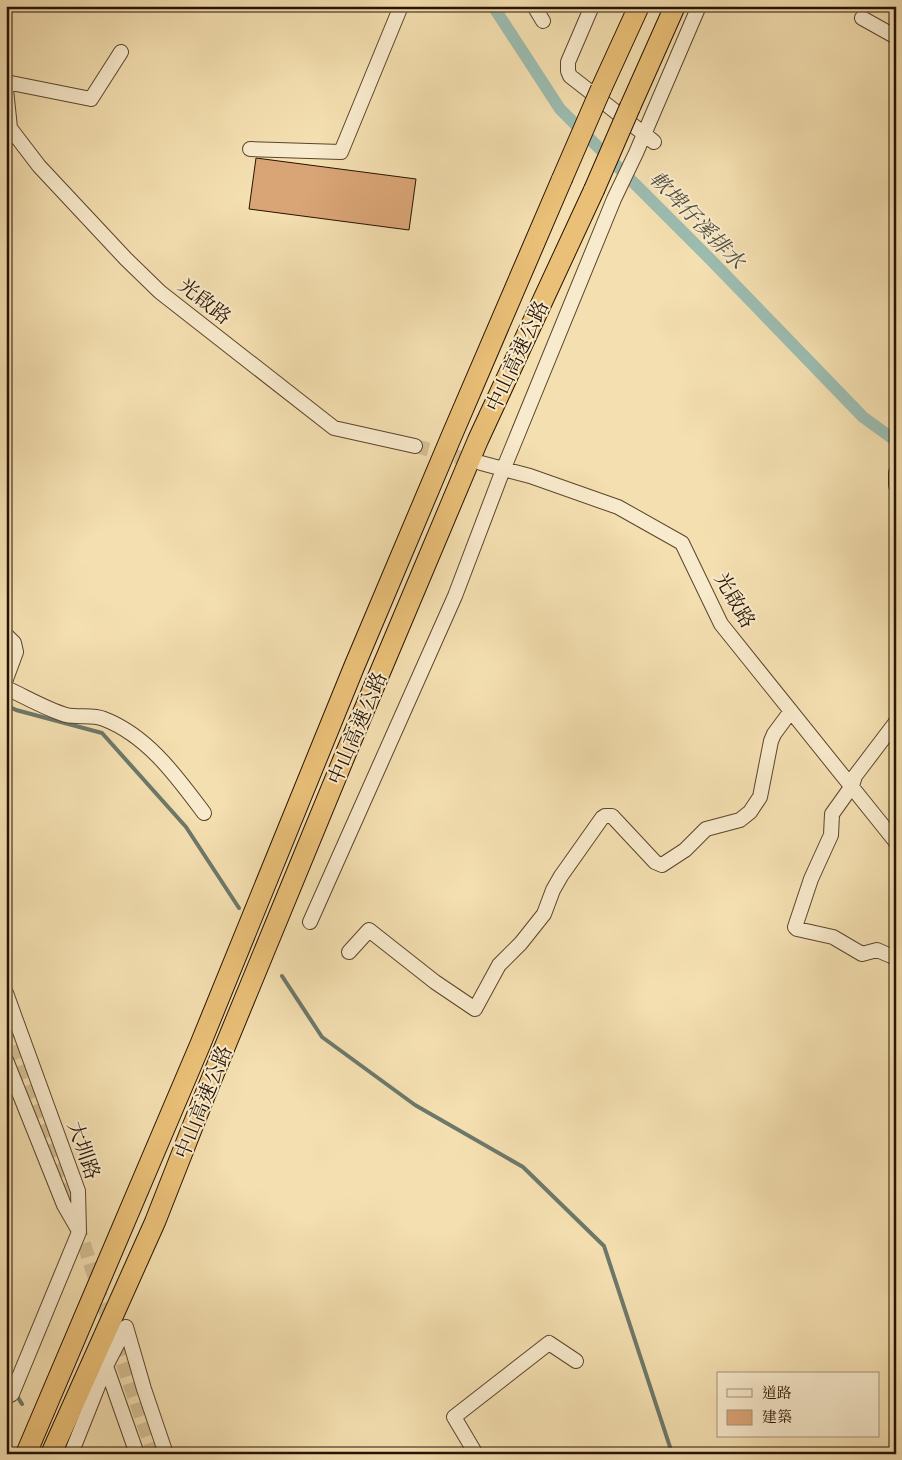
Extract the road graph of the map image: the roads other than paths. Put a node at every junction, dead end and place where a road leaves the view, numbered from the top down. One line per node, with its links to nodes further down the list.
1 (401, 6): 15 (street)
2 (534, 6): 8 (street)
3 (592, 6): 14 (street)
4 (640, 6): 38 (highway, 中山高速公路, bridge)
5 (675, 6): 39 (highway, 中山高速公路, bridge)
6 (699, 6): 18 (street)
7 (862, 18): 9 (street)
8 (543, 21)
9 (896, 37)
10 (121, 52): 11 (street)
11 (6, 82)
12 (6, 90): 13 (street)
13 (8, 134): 16 (street, 光啟路)
14 (647, 136)
15 (250, 149)
16 (415, 446)
17 (481, 463): 18 (street, 光啟路)
18 (504, 469): 24 (street, 光啟路); 29 (street)
19 (896, 473): 20 (street)
20 (896, 485)
21 (6, 635): 22 (street)
22 (6, 679)
23 (6, 688): 27 (street)
24 (791, 711): 26 (street, 光啟路); 30 (street)
25 (896, 722): 26 (street)
26 (852, 786): 28 (street, 光啟路); 31 (street)
27 (204, 813)
28 (896, 842)
29 (310, 922)
30 (350, 952)
31 (896, 958)
32 (6, 993): 34 (street, 大圳路)
33 (6, 1060): 34 (street, 大圳路)
34 (79, 1232): 37 (street)
35 (576, 1361): 43 (street)
36 (106, 1366): 40 (street); 41 (street); 42 (street)
37 (9, 1396)
38 (26, 1454)
39 (51, 1454)
40 (71, 1454)
41 (137, 1454)
42 (166, 1454)
43 (476, 1454)

